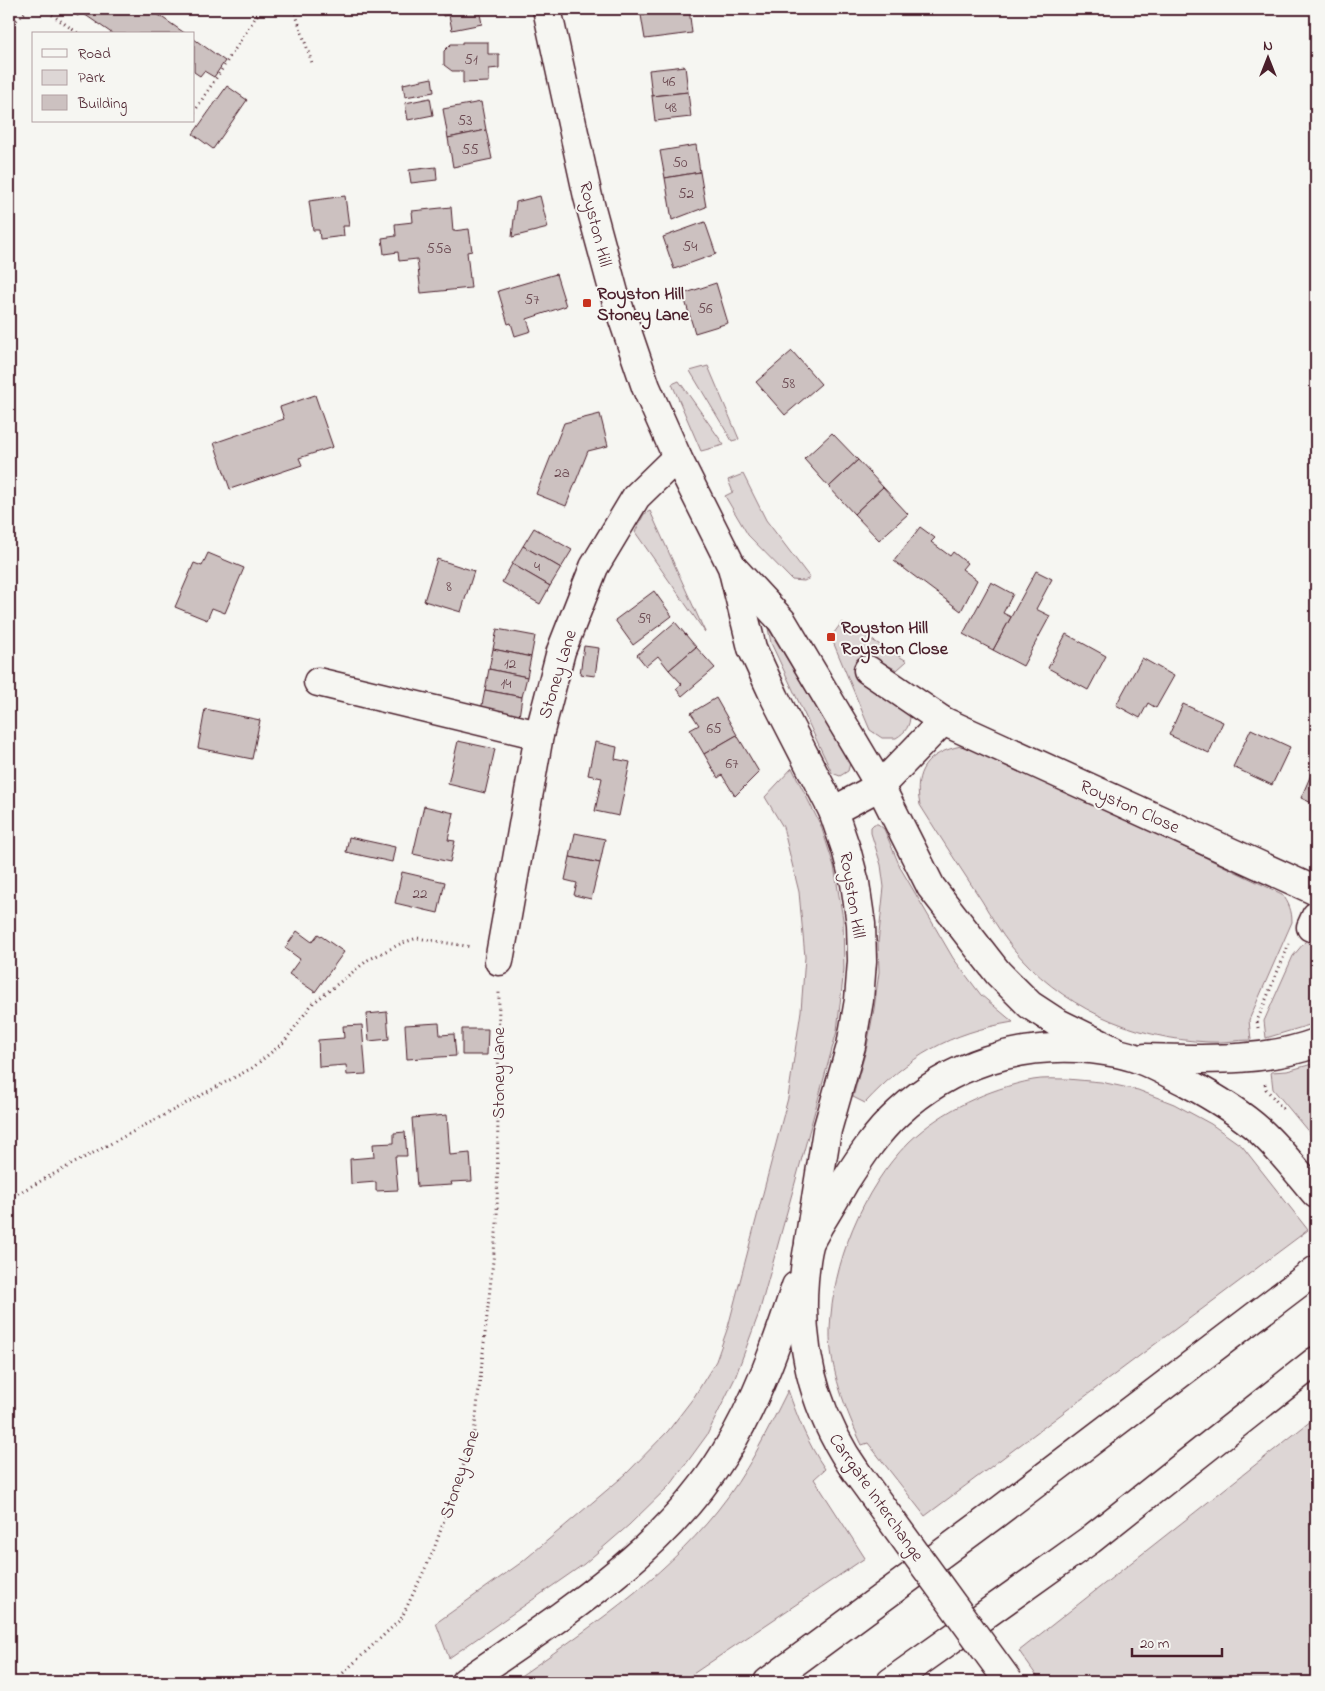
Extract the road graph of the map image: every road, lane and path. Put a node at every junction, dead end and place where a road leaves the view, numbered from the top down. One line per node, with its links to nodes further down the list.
1 (29, 9): 6 (path)
2 (44, 9): 7 (path)
3 (261, 9): 9 (path)
4 (294, 9): 8 (path)
5 (547, 9): 10 (main road, Royston Hill)
6 (9, 27)
7 (76, 32)
8 (313, 66)
9 (195, 110)
10 (677, 457): 11 (main road, Royston Hill); 15 (main road, Stoney Lane)
11 (732, 567): 16 (main road, Royston Hill); 17 (main road, Royston Hill)
12 (868, 670): 14 (main road, Royston Close)
13 (318, 682): 15 (main road)
14 (943, 721): 16 (main road); 18 (main road, Royston Close)
15 (538, 735): 20 (main road, Stoney Lane)
16 (880, 786): 17 (main road); 23 (main road, Royston Hill)
17 (833, 812): 28 (main road, Royston Hill)
18 (1316, 891)
19 (1314, 921): 21 (path)
20 (500, 956): 27 (path); 31 (path, Stoney Lane)
21 (1258, 1031)
22 (1316, 1043): 23 (main road)
23 (1130, 1057): 26 (main road, Carrgate Interchange); 28 (main road, Carrgate Interchange)
24 (1264, 1081): 25 (path)
25 (1284, 1110)
26 (1316, 1194)
27 (9, 1198)
28 (808, 1249): 32 (main road); 35 (main road, Carrgate Interchange, bridge)
29 (1316, 1270): 33 (main road)
30 (1316, 1361): 34 (main road)
31 (330, 1682)
32 (465, 1682)
33 (768, 1682)
34 (891, 1682)
35 (1009, 1682)

